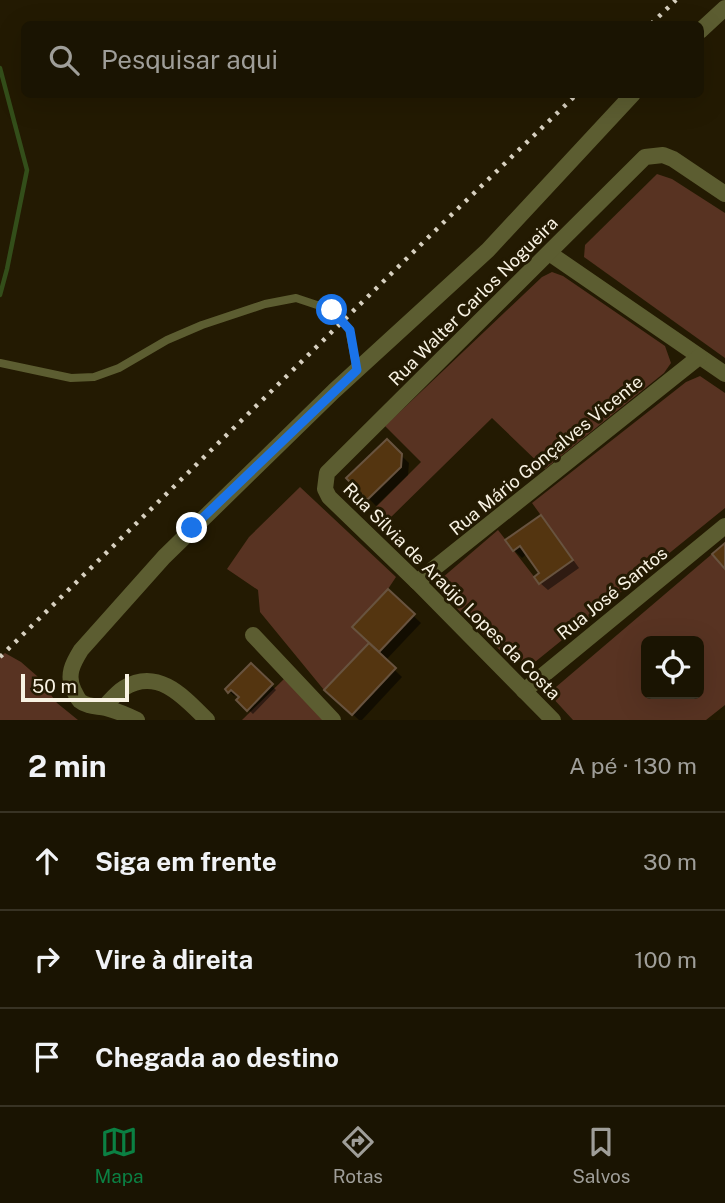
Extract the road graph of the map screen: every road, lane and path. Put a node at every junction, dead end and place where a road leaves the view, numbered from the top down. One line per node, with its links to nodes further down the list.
1 (725, 8): 2 (street)
2 (704, 28)
3 (629, 98): 8 (street)
4 (725, 194): 5 (street, Rua Walter Carlos Nogueira)
5 (549, 253): 6 (street); 10 (street, Rua Walter Carlos Nogueira)
6 (699, 357): 9 (street); 12 (street, Rua Mário Gonçalves Vicente)
7 (0, 363): 8 (lane)
8 (357, 370): 15 (street)
9 (725, 374)
10 (325, 489): 12 (street, Rua Sílvia de Araújo Lopes da Costa)
11 (725, 526): 14 (street, Rua José Santos)
12 (417, 582): 14 (street, Rua Sílvia de Araújo Lopes da Costa)
13 (253, 635): 18 (street)
14 (524, 691): 19 (street, Rua Sílvia de Araújo Lopes da Costa)
15 (104, 707): 16 (street); 17 (street)
16 (137, 720)
17 (207, 720)
18 (333, 720)
19 (553, 720)

